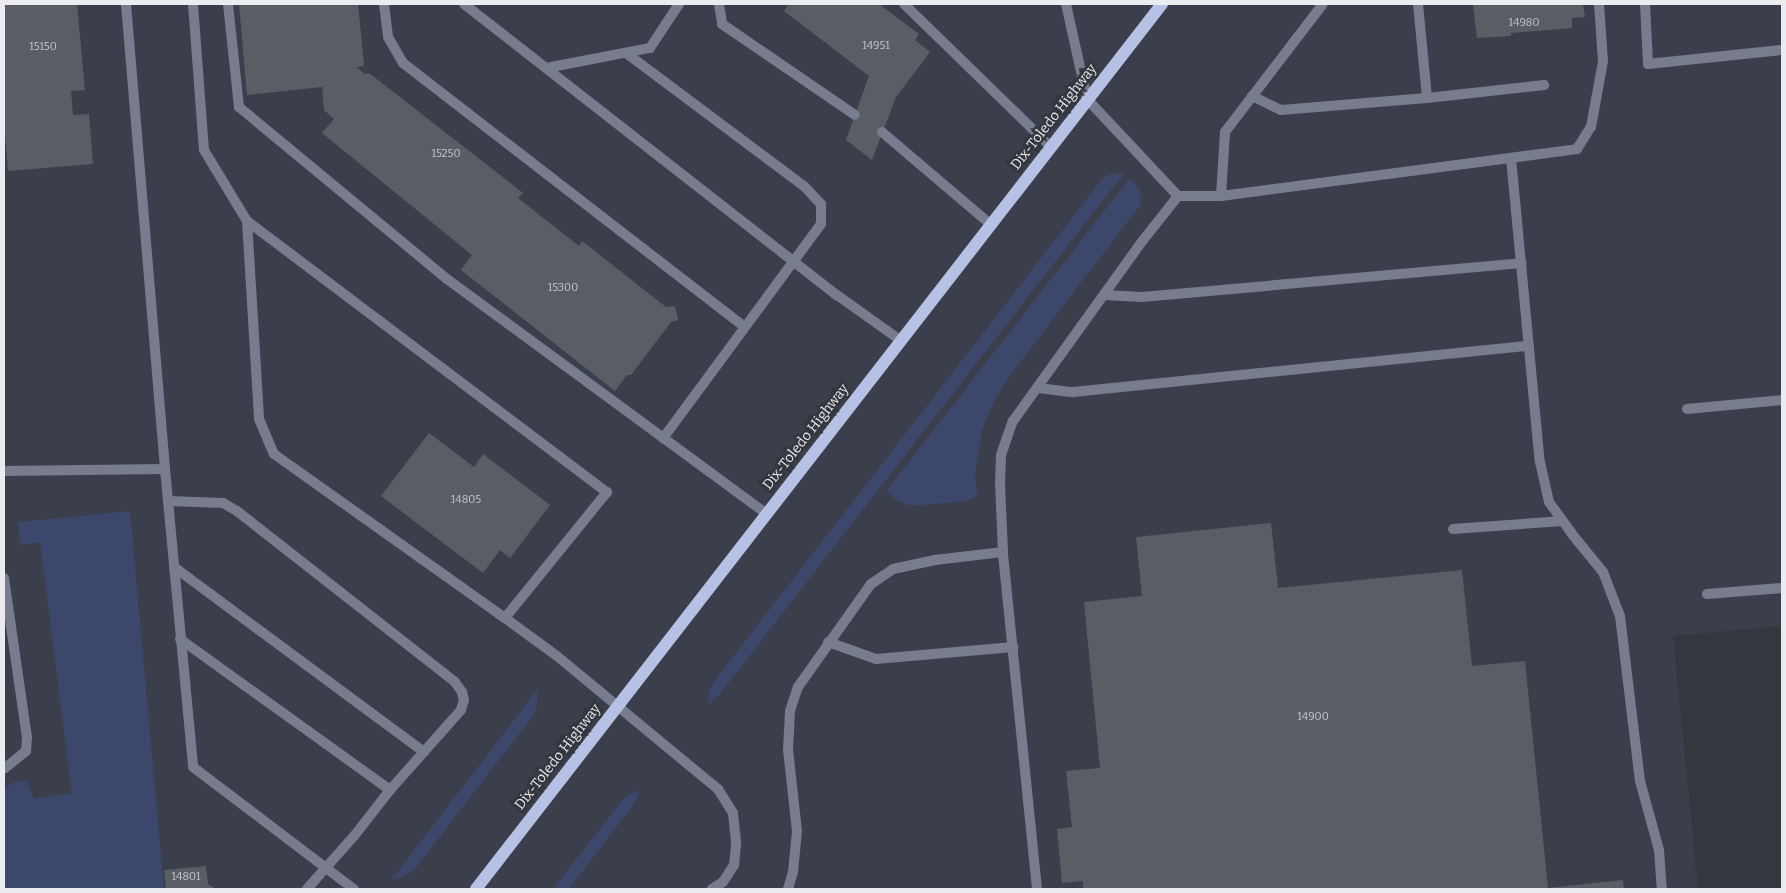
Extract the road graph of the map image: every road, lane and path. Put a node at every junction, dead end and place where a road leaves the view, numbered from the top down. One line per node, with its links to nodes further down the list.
1 (126, 4): 40 (lane)
2 (193, 4): 28 (lane)
3 (228, 4): 39 (lane)
4 (384, 4): 33 (lane)
5 (680, 4): 16 (lane)
6 (719, 4): 22 (lane)
7 (904, 4): 24 (lane)
8 (1066, 4): 20 (lane)
9 (1162, 4): 20 (main road, Dix-Toledo Highway)
10 (1323, 4): 19 (lane)
11 (1418, 4): 21 (lane)
12 (1599, 4): 25 (lane)
13 (1645, 4): 15 (lane)
14 (469, 5): 17 (lane)
15 (1782, 50)
16 (626, 53): 17 (lane); 30 (lane)
17 (546, 68): 30 (lane)
18 (1544, 85): 21 (lane)
19 (1252, 96): 21 (lane); 27 (lane)
20 (1087, 98): 24 (main road, Dix-Toledo Highway); 26 (lane)
21 (1427, 98)
22 (855, 115)
23 (882, 132): 29 (lane)
24 (1050, 146): 29 (main road, Dix-Toledo Highway)
25 (1512, 158): 27 (lane); 31 (lane)
26 (1178, 196): 27 (lane); 32 (lane)
27 (1221, 196)
28 (247, 221): 51 (lane); 51 (lane)
29 (990, 224): 34 (main road, Dix-Toledo Highway)
30 (793, 261): 33 (lane); 34 (lane)
31 (1521, 263): 32 (lane); 35 (lane)
32 (1104, 295): 36 (lane)
33 (744, 328): 39 (lane)
34 (900, 340): 43 (main road, Dix-Toledo Highway)
35 (1529, 346): 36 (lane); 44 (lane)
36 (1038, 388): 46 (lane)
37 (1782, 400): 38 (lane)
38 (1687, 409)
39 (663, 438): 43 (lane)
40 (165, 469): 41 (lane); 42 (lane)
41 (4, 471)
42 (168, 500): 47 (lane); 56 (lane)
43 (766, 513): 55 (main road, Dix-Toledo Highway)
44 (1563, 521): 45 (lane); 66 (lane)
45 (1453, 529)
46 (1003, 552): 53 (lane); 54 (lane)
47 (174, 567): 52 (lane); 56 (lane)
48 (4, 578): 57 (lane)
49 (1782, 588): 50 (lane)
50 (1707, 594)
51 (504, 618): 55 (lane)
52 (180, 640): 58 (lane); 59 (lane)
53 (828, 642): 54 (lane); 64 (lane)
54 (1012, 647): 65 (lane)
55 (617, 706): 62 (main road, Dix-Toledo Highway); 63 (lane)
56 (424, 752): 58 (lane)
57 (4, 769)
58 (390, 790): 59 (lane)
59 (327, 867): 60 (lane); 61 (lane)
60 (307, 889)
61 (354, 889)
62 (476, 889)
63 (712, 889)
64 (788, 889)
65 (1037, 889)
66 (1662, 889)

